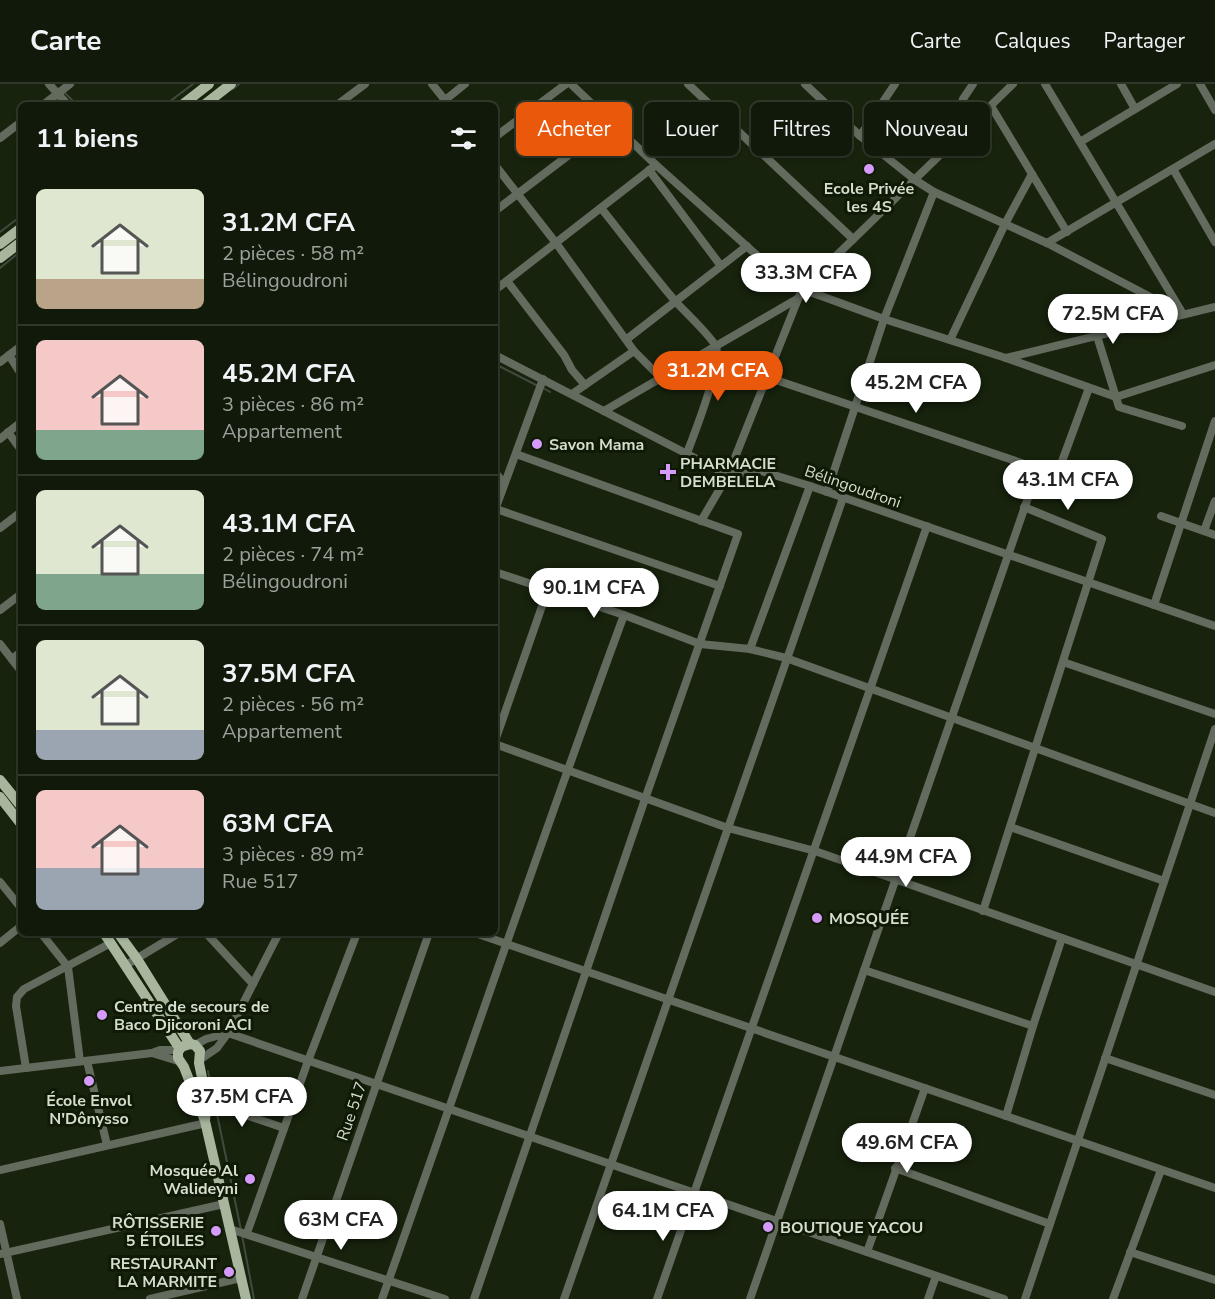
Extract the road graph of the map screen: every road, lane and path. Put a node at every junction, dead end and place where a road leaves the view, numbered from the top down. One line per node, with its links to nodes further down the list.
1 (49, 84): 19 (street)
2 (70, 84): 19 (street)
3 (209, 84): 22 (main road)
4 (231, 84): 23 (main road)
5 (365, 84): 24 (street)
6 (432, 84): 25 (street)
7 (465, 84): 26 (street)
8 (566, 84): 33 (street)
9 (571, 84): 27 (street)
10 (688, 84): 54 (street)
11 (805, 84): 34 (street)
12 (895, 84): 34 (street)
13 (973, 84): 28 (street)
14 (1013, 84): 29 (street)
15 (1045, 84): 36 (street)
16 (1121, 84): 30 (street)
17 (1177, 84): 30 (street)
18 (1200, 84): 31 (street)
19 (58, 94): 20 (street); 21 (street)
20 (47, 102)
21 (65, 102)
22 (186, 102)
23 (208, 102)
24 (341, 102)
25 (443, 102)
26 (446, 102)
27 (589, 102)
28 (962, 102)
29 (991, 106): 44 (street)
30 (1135, 109): 36 (street)
31 (1215, 110)
32 (18, 124): 35 (street)
33 (498, 135)
34 (861, 136): 45 (street)
35 (0, 138)
36 (1080, 142): 48 (street)
37 (1215, 144): 43 (street)
38 (632, 146): 41 (street)
39 (568, 156): 47 (street)
40 (938, 156): 45 (street)
41 (653, 168): 49 (street); 60 (street); 62 (street)
42 (498, 169): 47 (street)
43 (1173, 169): 48 (street); 55 (street)
44 (1032, 174): 51 (street); 53 (street)
45 (915, 180): 46 (street); 54 (street)
46 (934, 192): 51 (street); 70 (street)
47 (518, 194): 50 (street); 56 (street)
48 (1116, 202): 53 (street); 69 (street)
49 (601, 208): 56 (street); 67 (street)
50 (498, 209)
51 (1005, 224): 57 (street); 73 (street)
52 (18, 230): 58 (main road)
53 (1066, 232): 57 (street)
54 (853, 239): 65 (street)
55 (1215, 242)
56 (556, 243): 63 (street); 72 (street)
57 (1047, 243): 69 (street)
58 (0, 244)
59 (18, 244): 61 (main road)
60 (747, 246): 62 (street); 65 (street)
61 (0, 258)
62 (721, 266): 67 (street)
63 (507, 281): 64 (street); 86 (street)
64 (498, 288)
65 (802, 289): 66 (street); 70 (street)
66 (798, 299): 74 (street); 83 (street)
67 (675, 301): 72 (street); 74 (street)
68 (1215, 307): 69 (street)
69 (1183, 314): 71 (street)
70 (884, 319): 73 (street); 90 (street)
71 (1097, 336): 79 (street); 89 (street)
72 (627, 339): 76 (street)
73 (950, 340): 79 (street)
74 (716, 346): 84 (street); 98 (street)
75 (18, 348): 77 (street)
76 (634, 351): 84 (street); 86 (street)
77 (9, 356): 80 (street); 82 (street)
78 (498, 356): 85 (street)
79 (1006, 358): 87 (street)
80 (0, 362)
81 (1215, 365): 89 (street)
82 (18, 370)
83 (766, 377): 90 (street); 102 (street)
84 (661, 378): 91 (street)
85 (543, 379): 88 (street); 99 (street)
86 (585, 385): 88 (street)
87 (1089, 388): 89 (street); 100 (street)
88 (572, 394): 91 (street)
89 (1116, 397): 94 (street)
90 (855, 407): 100 (street); 105 (street)
91 (604, 411): 98 (street)
92 (1215, 421): 114 (street)
93 (18, 424): 95 (street)
94 (1182, 426)
95 (8, 432): 96 (street); 97 (street)
96 (0, 439)
97 (18, 446)
98 (687, 453): 102 (street)
99 (516, 454): 103 (street); 113 (street)
100 (1038, 469): 109 (street)
101 (498, 475): 103 (street)
102 (728, 475): 104 (street, Bélingoudroni); 113 (street)
103 (504, 484): 107 (street)
104 (810, 486): 105 (street, Bélingoudroni); 131 (street)
105 (827, 492): 106 (street, Bélingoudroni)
106 (843, 498): 115 (street, Bélingoudroni); 133 (street)
107 (498, 501)
108 (1215, 501): 117 (street)
109 (1024, 507): 119 (street); 121 (street)
110 (498, 510): 122 (street)
111 (18, 514): 116 (street)
112 (1161, 516): 114 (street)
113 (701, 521): 122 (street)
114 (1181, 523): 117 (street); 125 (street)
115 (927, 526): 119 (street, Bélingoudroni); 137 (street)
116 (0, 528)
117 (1204, 531): 118 (street)
118 (1215, 535)
119 (1008, 555): 121 (street, Bélingoudroni); 139 (street)
120 (498, 573): 123 (street)
121 (1089, 582): 125 (street, Bélingoudroni); 135 (street)
122 (720, 586): 130 (street)
123 (548, 589): 127 (street); 141 (street)
124 (18, 596): 126 (street)
125 (1154, 605): 128 (street, Bélingoudroni)
126 (0, 610)
127 (624, 615): 130 (street); 144 (street)
128 (1215, 626)
129 (0, 644): 134 (street)
130 (700, 644): 131 (street); 147 (street)
131 (750, 650): 133 (street)
132 (18, 654): 134 (street)
133 (786, 658): 137 (street); 152 (street)
134 (12, 659): 136 (street)
135 (1063, 662): 138 (street); 143 (street)
136 (18, 668)
137 (871, 688): 139 (street); 153 (street)
138 (1215, 714)
139 (951, 718): 143 (street); 154 (street)
140 (1215, 729): 148 (street)
141 (498, 733)
142 (498, 743): 144 (street)
143 (1035, 748): 148 (street); 151 (street)
144 (567, 769): 147 (street); 172 (street)
145 (0, 780): 149 (main road)
146 (0, 797): 149 (main road)
147 (645, 799): 152 (street); 178 (street)
148 (1190, 804): 150 (street); 155 (street)
149 (18, 809)
150 (1215, 813)
151 (1010, 827): 155 (street); 158 (street)
152 (728, 828): 153 (street); 181 (street)
153 (815, 851): 154 (street); 183 (street)
154 (895, 879): 158 (street); 177 (street)
155 (1164, 881): 175 (street)
156 (0, 882): 157 (street)
157 (18, 904)
158 (983, 911): 169 (street)
159 (18, 928): 170 (street)
160 (43, 936): 176 (street)
161 (106, 936): 171 (main road)
162 (120, 936): 173 (main road)
163 (174, 936): 173 (street)
164 (209, 936): 179 (street)
165 (277, 936): 179 (street)
166 (356, 936): 190 (street)
167 (428, 936): 193 (street, Rue 517)
168 (484, 936): 172 (street)
169 (1062, 938): 175 (street); 182 (street)
170 (0, 943)
171 (111, 943): 174 (main road); 176 (street)
172 (508, 944): 178 (street); 197 (street)
173 (137, 959): 174 (street); 185 (main road)
174 (126, 965): 185 (main road)
175 (1136, 965): 180 (street); 187 (street)
176 (68, 967): 188 (street); 191 (street)
177 (864, 970): 182 (street); 186 (street)
178 (587, 972): 181 (street); 201 (street)
179 (253, 984): 184 (street)
180 (1215, 992)
181 (667, 999): 183 (street); 204 (street)
182 (1033, 1026): 198 (street)
183 (751, 1029): 186 (street); 209 (street)
184 (228, 1033): 185 (street); 189 (street); 190 (street)
185 (184, 1053): 188 (street); 189 (main road); 189 (main road); 199 (main road)
186 (834, 1057): 194 (street); 211 (street)
187 (1105, 1058): 195 (street); 202 (street)
188 (83, 1061): 191 (street); 203 (street)
189 (200, 1061): 196 (main road)
190 (308, 1061): 193 (street); 200 (street)
191 (26, 1068): 192 (street)
192 (0, 1071)
193 (376, 1084): 197 (street); 219 (street, Rue 517)
194 (925, 1088): 198 (street); 205 (street)
195 (1215, 1095)
196 (207, 1102): 199 (main road); 200 (street)
197 (449, 1109): 201 (street); 222 (street)
198 (1006, 1116): 202 (street)
199 (205, 1122): 203 (street); 210 (main road)
200 (284, 1128): 215 (street)
201 (530, 1137): 204 (street); 230 (street)
202 (1078, 1141): 207 (street); 213 (street)
203 (107, 1145): 206 (street)
204 (610, 1164): 209 (street); 231 (street)
205 (895, 1168): 213 (street); 216 (street)
206 (0, 1170)
207 (1161, 1170): 208 (street); 217 (street)
208 (1215, 1188)
209 (694, 1193): 211 (street); 232 (street)
210 (224, 1204): 214 (main road); 218 (street)
211 (777, 1221): 216 (street); 233 (street)
212 (0, 1224): 218 (street)
213 (1050, 1224): 236 (street)
214 (230, 1229): 215 (street); 221 (main road)
215 (246, 1233): 219 (street)
216 (867, 1252): 220 (street)
217 (1130, 1252): 223 (street); 237 (street)
218 (3, 1254): 224 (street)
219 (316, 1256): 222 (street); 227 (street, Rue 517)
220 (936, 1276): 234 (street); 235 (street)
221 (241, 1278): 225 (street); 226 (main road)
222 (389, 1280): 228 (street); 229 (street)
223 (1215, 1280)
224 (17, 1299)
225 (152, 1299)
226 (246, 1299)
227 (302, 1299)
228 (382, 1299)
229 (445, 1299)
230 (474, 1299)
231 (564, 1299)
232 (657, 1299)
233 (750, 1299)
234 (928, 1299)
235 (1004, 1299)
236 (1025, 1299)
237 (1113, 1299)

